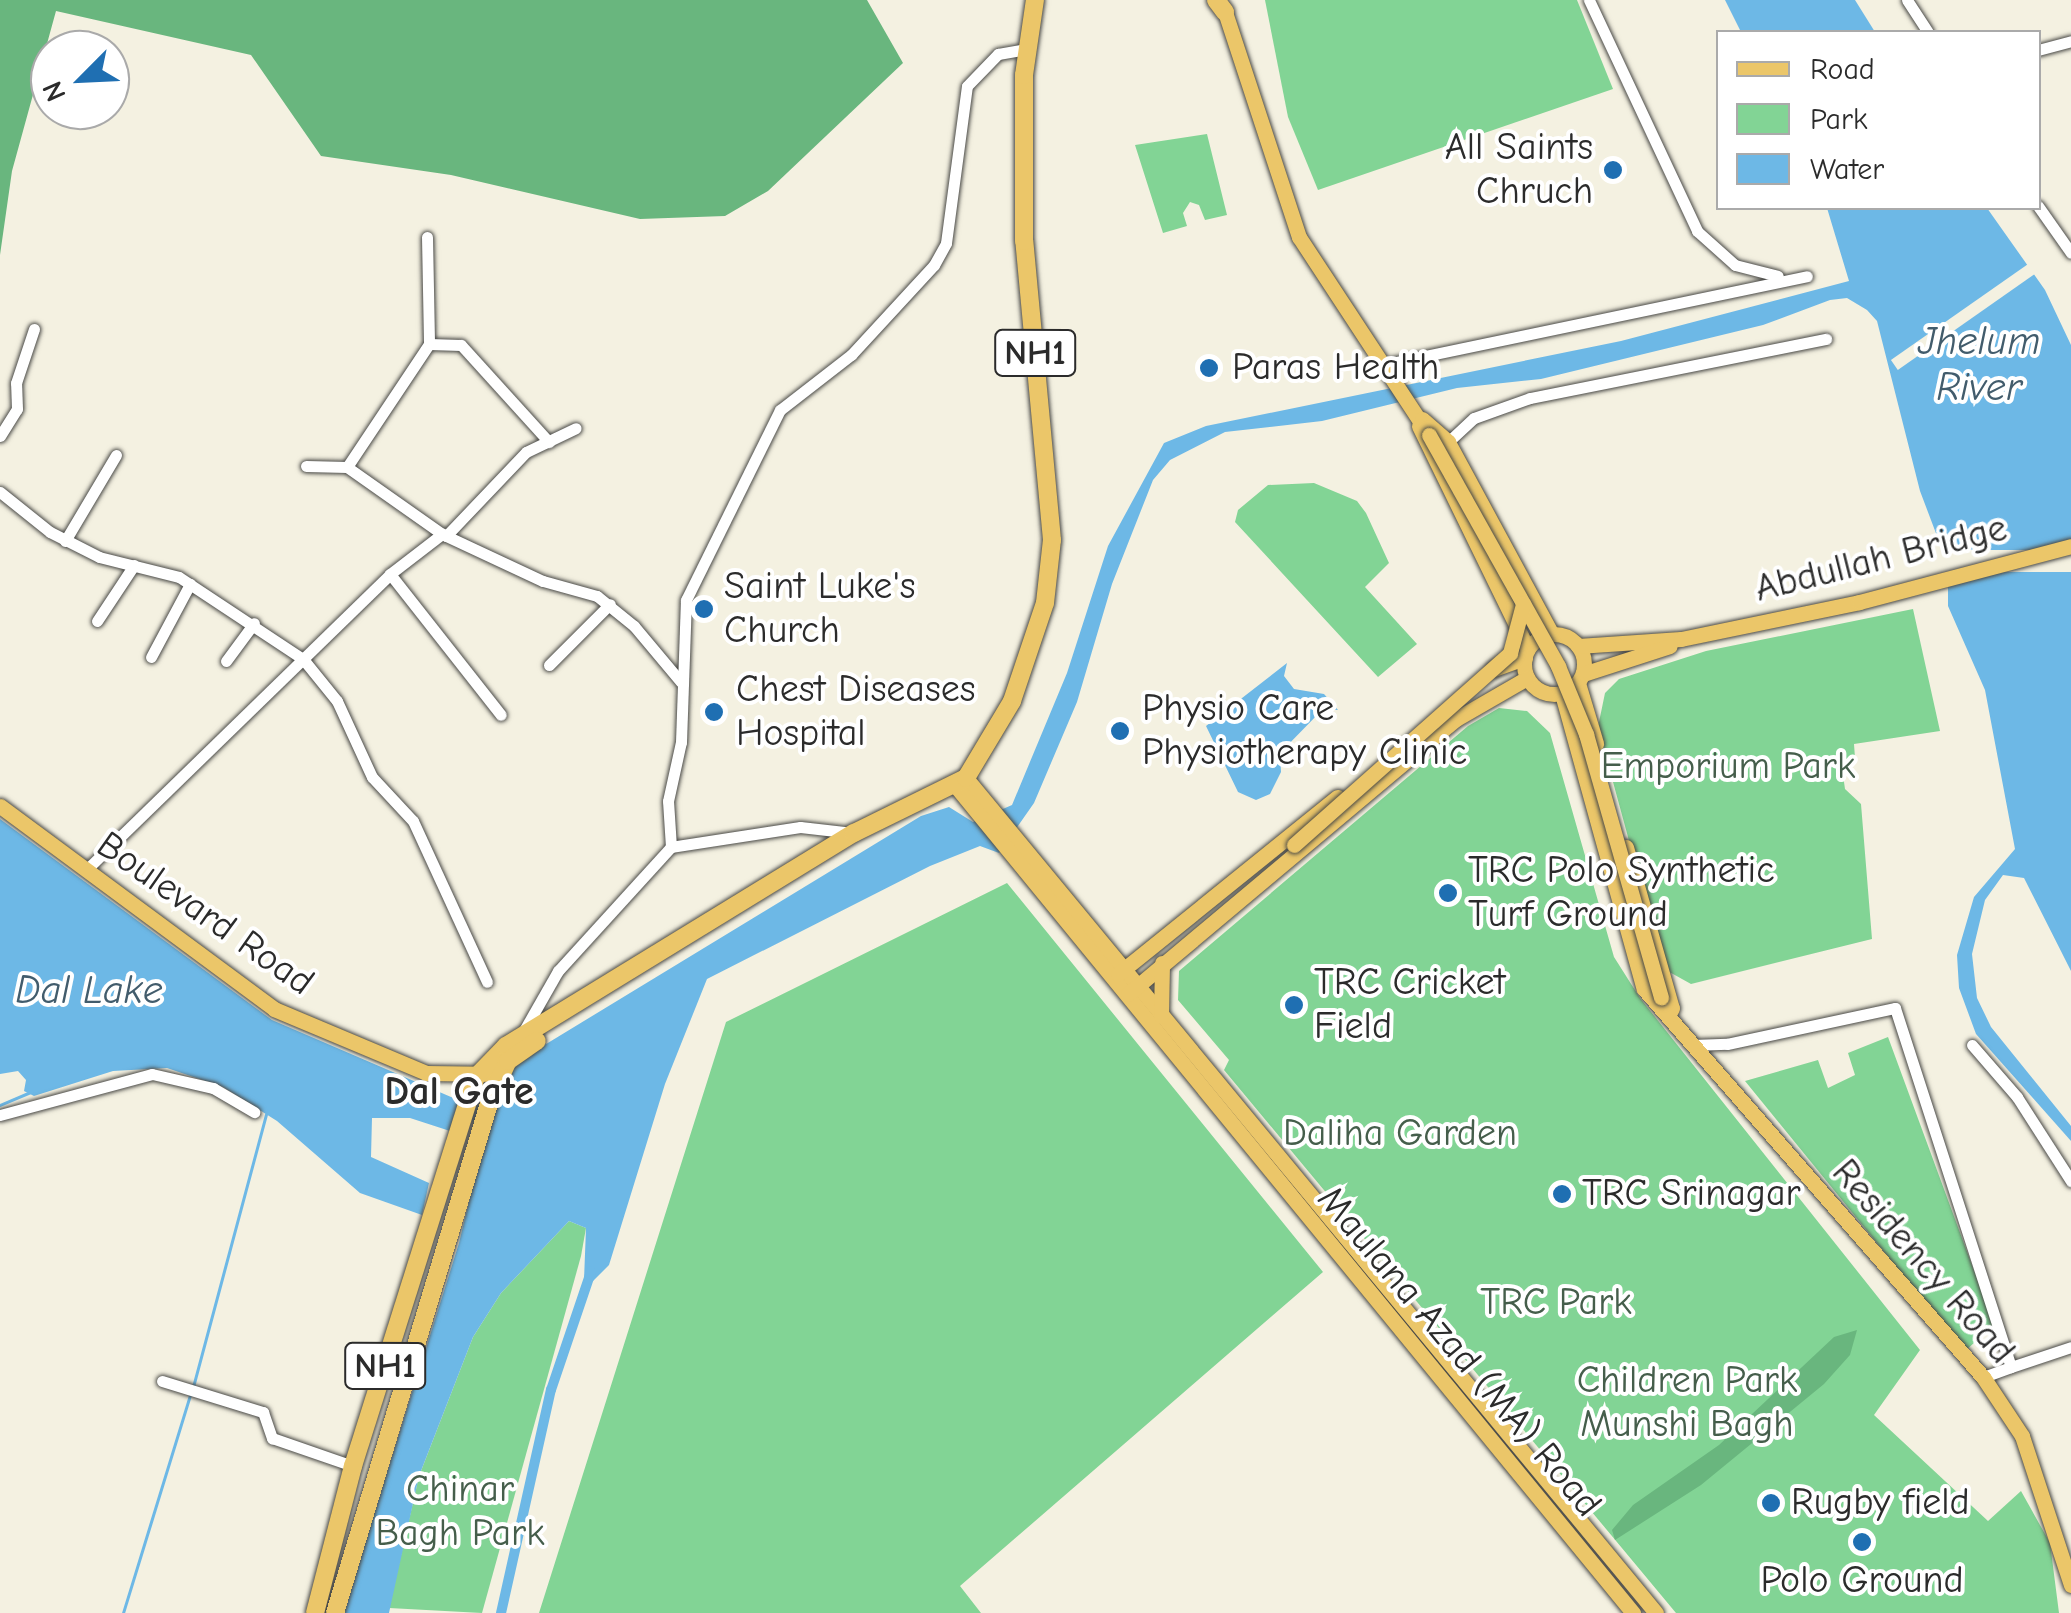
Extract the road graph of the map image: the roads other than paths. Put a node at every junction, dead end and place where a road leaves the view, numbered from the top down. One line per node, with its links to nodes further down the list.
1 (1589, 0): 12 (street)
2 (1907, 0): 5 (street)
3 (1033, 3): 8 (highway, NH1)
4 (1221, 4): 17 (main road)
5 (1927, 30)
6 (2071, 42): 7 (street)
7 (2041, 49)
8 (1027, 50): 47 (street); 50 (highway, NH1)
9 (2041, 210): 11 (street)
10 (427, 237): 16 (street)
11 (2071, 253)
12 (1778, 276)
13 (1806, 276): 17 (street)
14 (34, 329): 20 (street)
15 (1826, 340): 22 (street)
16 (429, 344): 21 (street); 25 (street)
17 (1384, 368): 18 (main road)
18 (1414, 411): 22 (main road); 33 (main road, bridge); 40 (main road)
19 (576, 428): 21 (street)
20 (0, 436)
21 (548, 442): 27 (street)
22 (1448, 442): 37 (main road)
23 (116, 454): 28 (street)
24 (306, 466): 25 (street)
25 (348, 467): 27 (street)
26 (0, 492): 28 (street)
27 (444, 535): 31 (street); 34 (street)
28 (65, 541): 30 (street)
29 (2071, 546): 38 (main road, Abdullah Bridge)
30 (134, 565): 32 (street); 35 (street)
31 (390, 574): 42 (street); 49 (street)
32 (190, 584): 36 (street); 41 (street)
33 (1523, 603): 54 (main road, bridge); 64 (main road, bridge)
34 (610, 604): 44 (street); 47 (street)
35 (97, 621)
36 (254, 623): 42 (street); 43 (street)
37 (1552, 634): 39 (main road); 40 (main road)
38 (1681, 639): 39 (main road); 46 (main road)
39 (1578, 646): 46 (main road)
40 (1527, 654): 45 (main road); 55 (main road)
41 (151, 657)
42 (303, 659): 57 (street); 61 (street)
43 (226, 661)
44 (549, 665)
45 (1527, 678): 48 (main road); 58 (main road)
46 (1580, 678): 48 (main road); 64 (main road)
47 (681, 682): 53 (street)
48 (1562, 694): 64 (main road, Residency Road)
49 (501, 715)
50 (966, 791): 52 (highway, NH1); 56 (highway, NH1); 60 (main road, Maulana Azad (MA) Road)
51 (0, 806): 57 (main road, Boulevard Road)
52 (854, 833): 53 (street); 56 (highway, NH1)
53 (671, 846): 65 (street)
54 (1290, 849): 55 (main road); 58 (main road)
55 (1268, 857): 60 (main road)
56 (814, 864): 65 (highway, NH1); 68 (highway, NH1)
57 (86, 870): 69 (main road, Boulevard Road)
58 (1280, 871): 59 (main road)
59 (1162, 963): 62 (main road); 63 (main road)
60 (1116, 975): 62 (main road, Maulana Azad (MA) Road)
61 (487, 982)
62 (1129, 993): 63 (main road, Maulana Azad (MA) Road); 83 (main road, Maulana Azad (MA) Road)
63 (1161, 1016): 84 (main road, Maulana Azad (MA) Road)
64 (1668, 1016): 66 (main road, Residency Road)
65 (520, 1038): 69 (highway, NH1)
66 (1692, 1045): 76 (street); 77 (main road, Residency Road)
67 (1972, 1046): 72 (street)
68 (500, 1074): 69 (main road, Boulevard Road); 74 (highway, NH1)
69 (472, 1086): 73 (highway, NH1)
70 (254, 1112): 71 (street)
71 (0, 1115)
72 (2071, 1181)
73 (397, 1327): 74 (highway); 79 (highway, NH1)
74 (417, 1334): 82 (highway, NH1)
75 (2071, 1347): 76 (street)
76 (2011, 1367): 77 (street)
77 (1983, 1377): 80 (main road, Residency Road)
78 (162, 1382): 79 (street)
79 (353, 1466): 81 (highway, NH1)
80 (2071, 1585)
81 (315, 1613)
82 (336, 1613)
83 (1633, 1613)
84 (1656, 1613)

